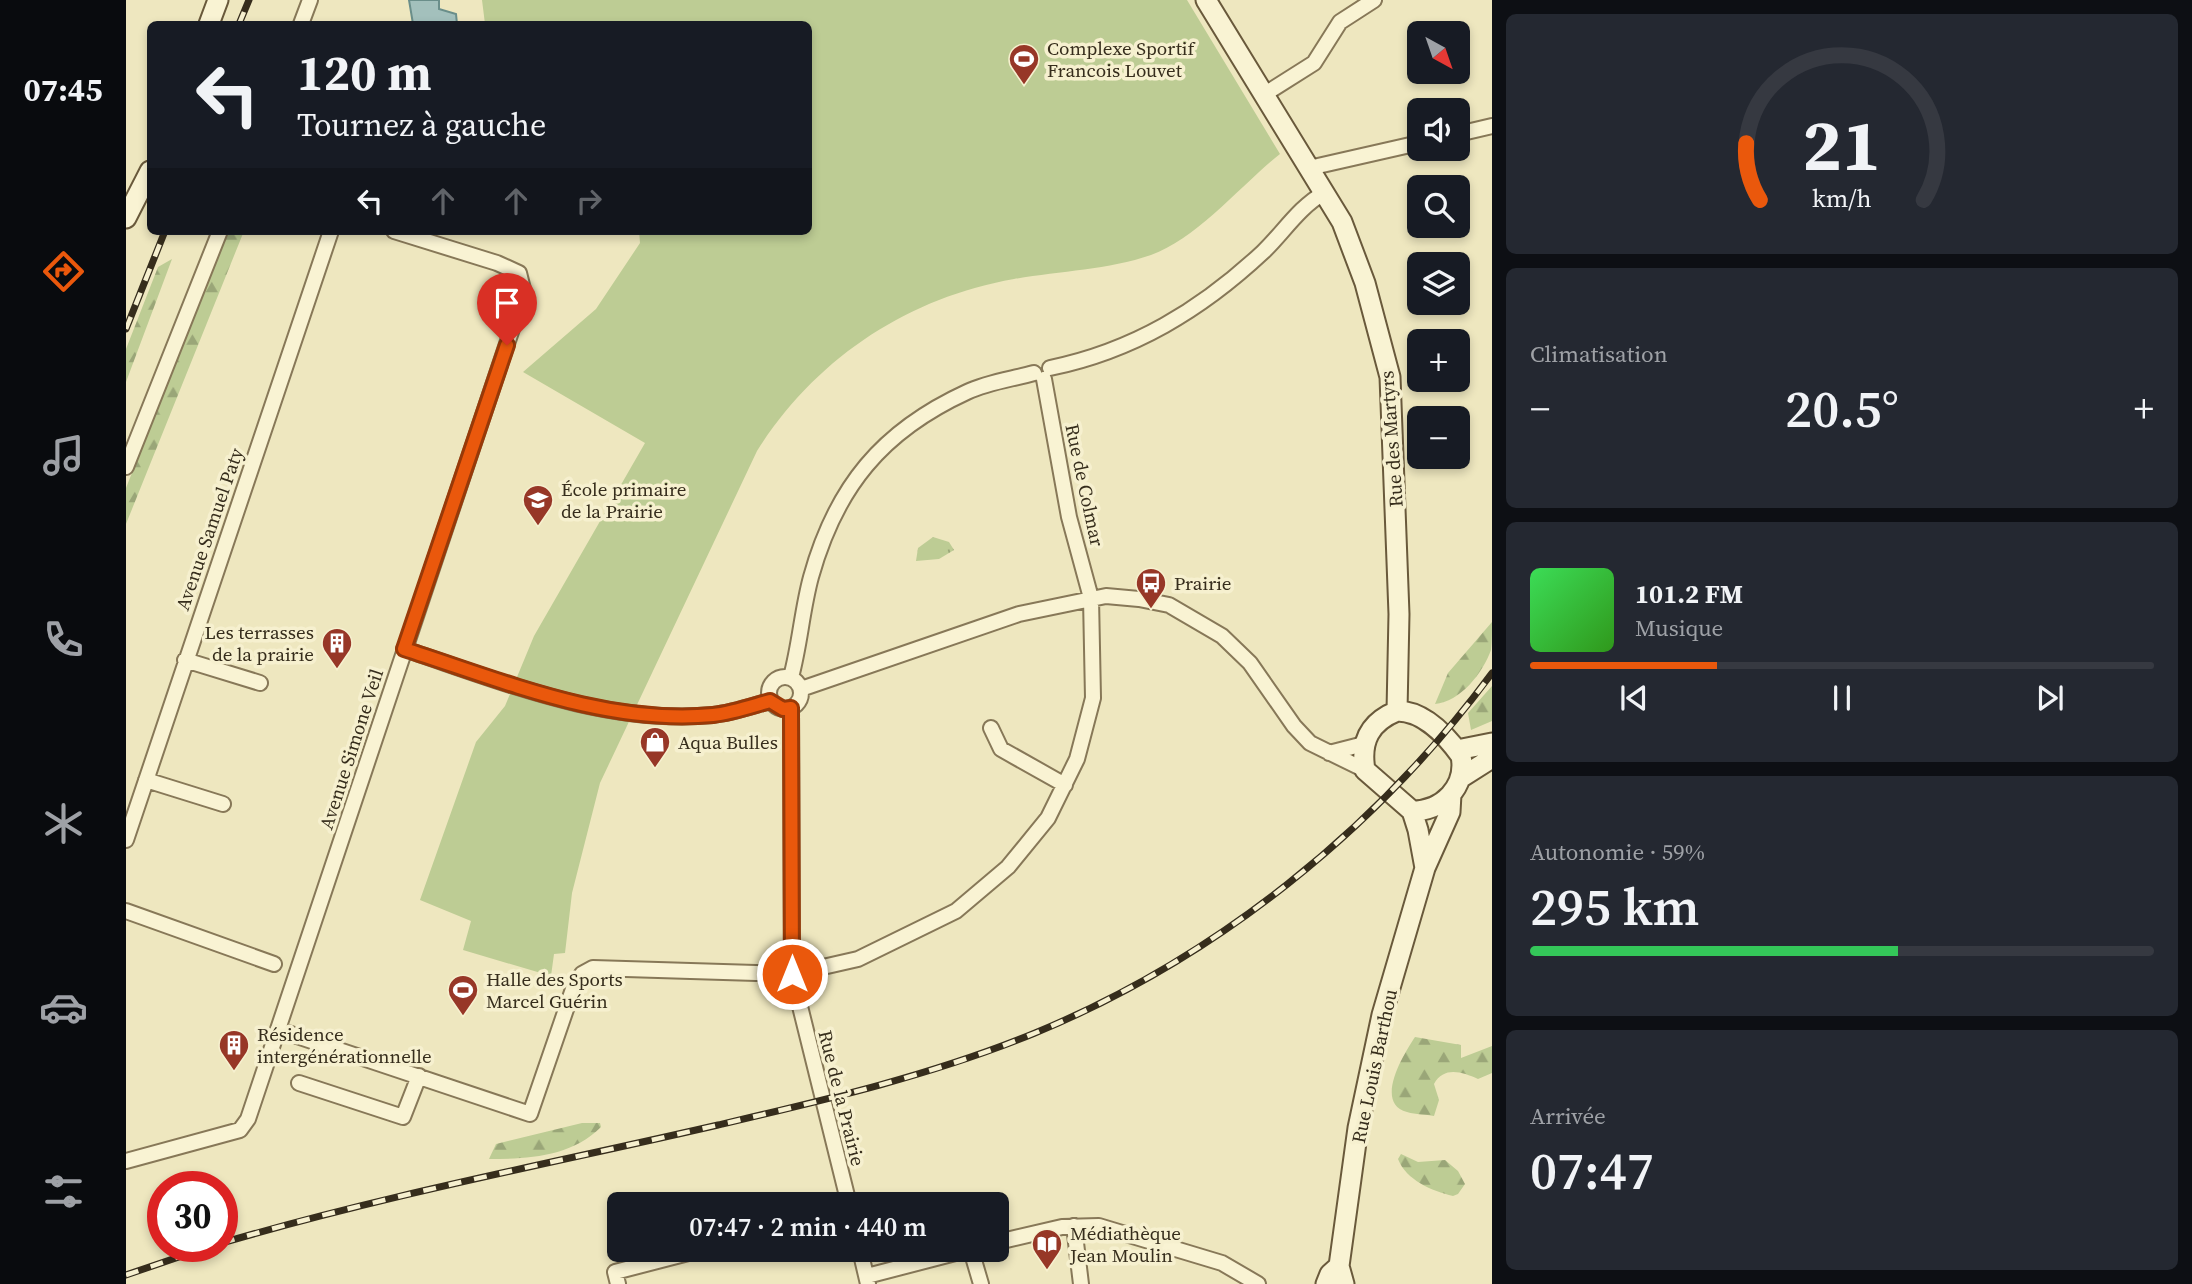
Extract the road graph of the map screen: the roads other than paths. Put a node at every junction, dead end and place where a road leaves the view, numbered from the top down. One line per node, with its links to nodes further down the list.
1 (218, 0): 5 (main road)
2 (310, 0): 6 (street)
3 (1206, 0): 7 (main road, Rue des Martyrs)
4 (1374, 0): 7 (street)
5 (210, 21)
6 (301, 21)
7 (1265, 94): 11 (main road, Rue des Martyrs)
8 (1492, 126): 9 (street)
9 (1470, 131)
10 (1407, 146): 11 (street)
11 (1309, 169): 13 (main road, Rue des Martyrs)
12 (147, 177): 14 (main road)
13 (1324, 192): 18 (street); 23 (main road, Rue des Martyrs)
14 (126, 218)
15 (218, 235): 19 (street)
16 (330, 235): 22 (street, Avenue Samuel Paty)
17 (407, 235): 21 (street, Avenue Simone Veil)
18 (1043, 373): 20 (street, Rue de Colmar); 24 (street)
19 (126, 467)
20 (1091, 598): 26 (street); 35 (street); 40 (street, Rue de Colmar)
21 (404, 649): 27 (street); 49 (street, Avenue Simone Veil)
22 (185, 660): 25 (street); 39 (street, Avenue Samuel Paty)
23 (1400, 672): 29 (main road, Rue des Martyrs); 30 (main road, Rue des Martyrs)
24 (791, 677): 26 (street); 27 (street)
25 (260, 683)
26 (801, 689): 28 (street)
27 (770, 701): 28 (street)
28 (791, 708): 48 (street, Rue de la Prairie)
29 (1397, 711): 30 (main road); 33 (main road)
30 (1423, 717): 34 (main road)
31 (991, 727): 40 (street)
32 (1492, 743): 34 (main road)
33 (1364, 744): 35 (street); 37 (main road)
34 (1457, 750): 38 (main road)
35 (1329, 753): 37 (street)
36 (1492, 758): 38 (main road)
37 (1365, 770): 43 (main road)
38 (1462, 777): 41 (main road)
39 (146, 780): 42 (street); 44 (street, Avenue Samuel Paty)
40 (1065, 785): 48 (street, Rue de Colmar)
41 (1451, 794): 43 (main road); 45 (main road)
42 (223, 804)
43 (1412, 811): 45 (main road)
44 (126, 840)
45 (1424, 869): 60 (main road, Rue Louis Barthou)
46 (126, 911): 47 (street)
47 (274, 964)
48 (792, 974): 50 (street, Rue de Colmar); 53 (street, Rue de la Prairie)
49 (279, 1030): 50 (street); 52 (street, Avenue Simone Veil)
50 (419, 1076): 51 (street)
51 (299, 1083)
52 (126, 1161)
53 (846, 1192)
54 (1074, 1226): 55 (street); 64 (street); 65 (street)
55 (1009, 1240)
56 (654, 1262): 62 (street)
57 (863, 1262): 61 (street)
58 (928, 1262): 61 (street)
59 (973, 1262): 63 (street)
60 (1341, 1275): 66 (main road, Rue Louis Barthou)
61 (867, 1280)
62 (618, 1284)
63 (981, 1284)
64 (1081, 1284)
65 (1258, 1284)
66 (1326, 1284)

